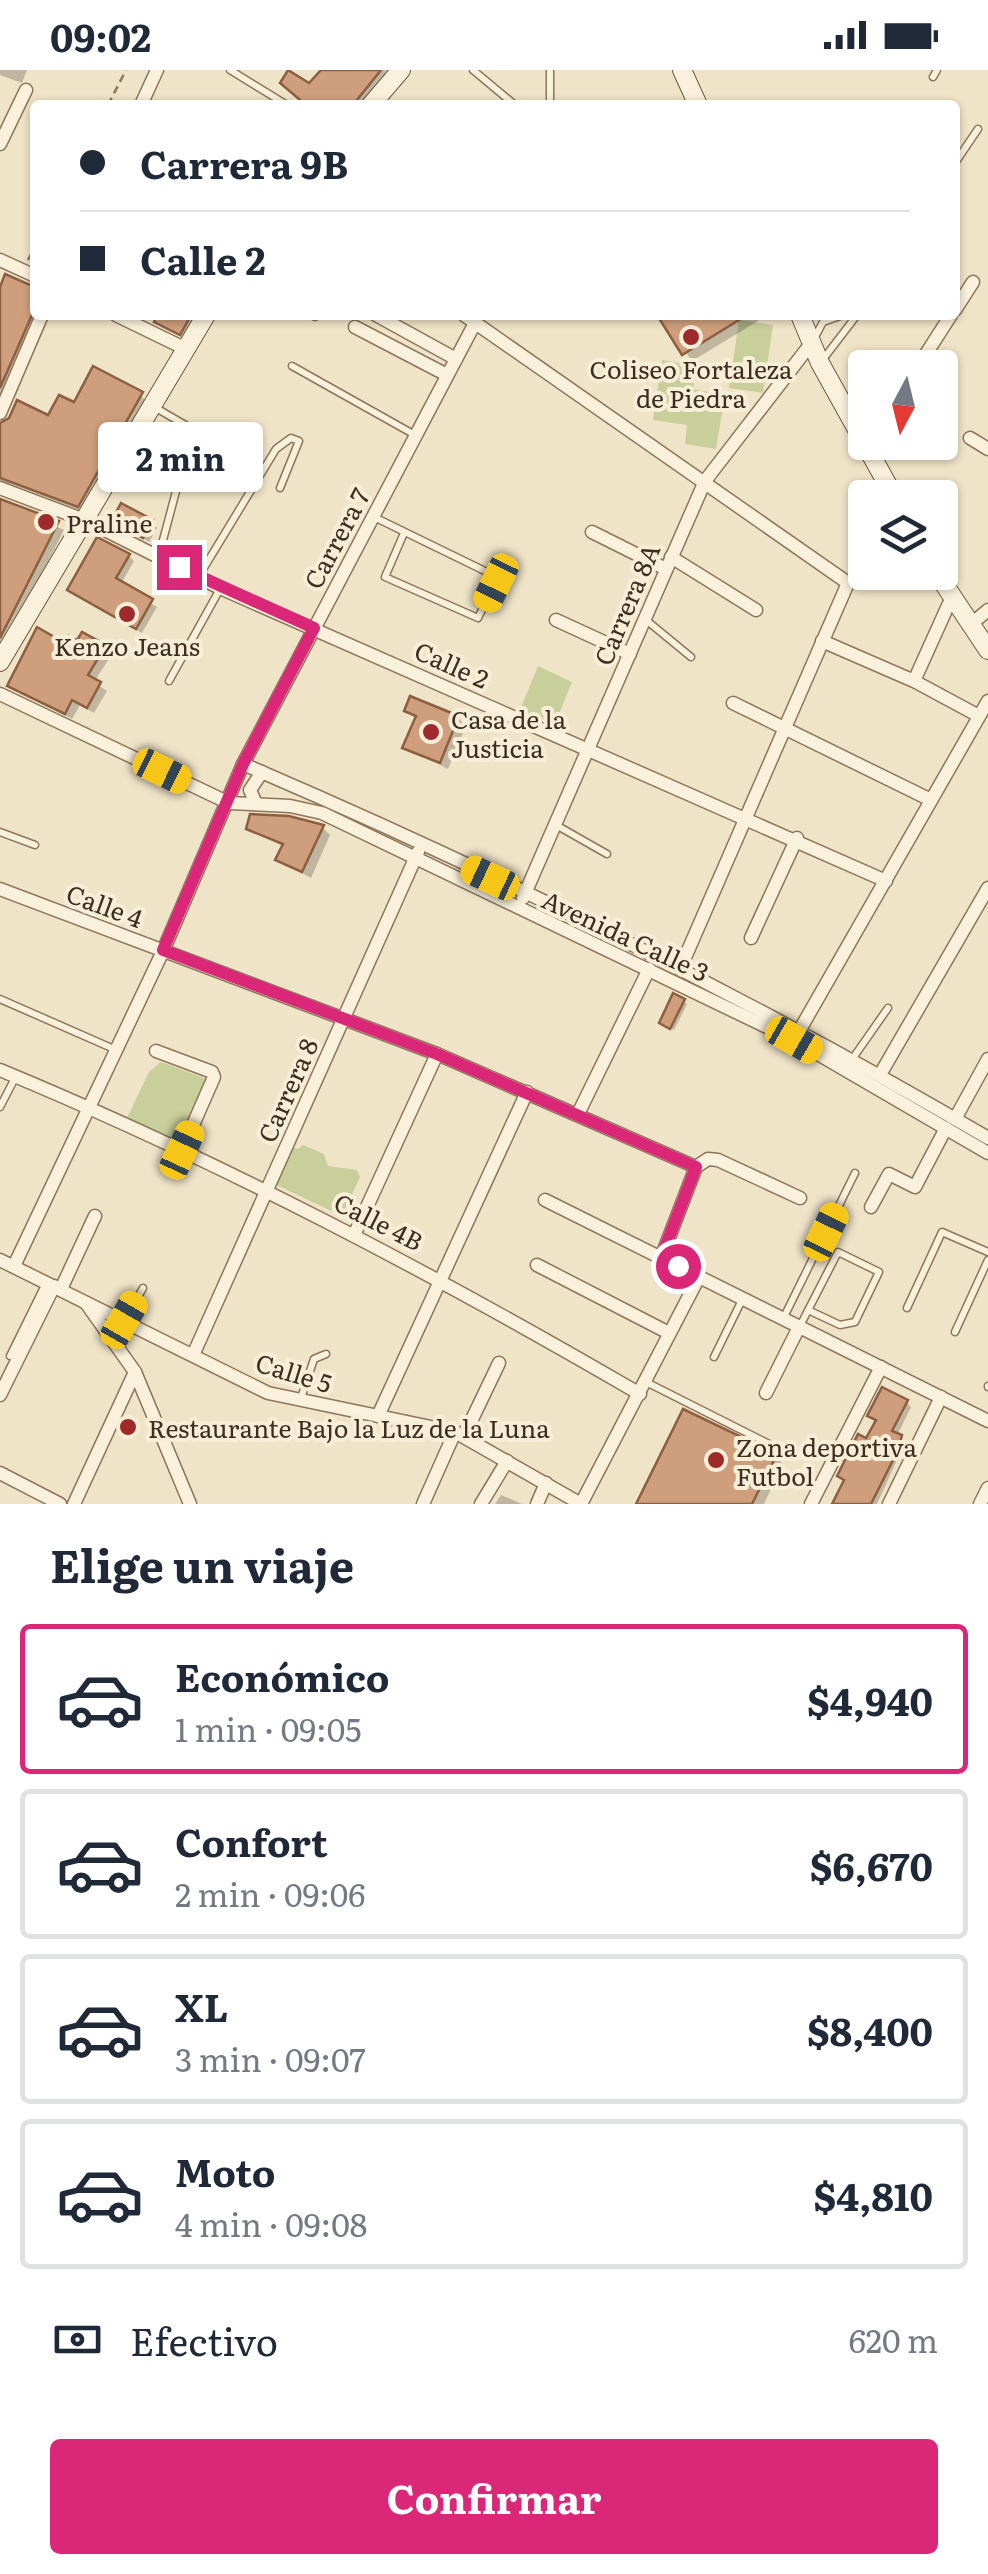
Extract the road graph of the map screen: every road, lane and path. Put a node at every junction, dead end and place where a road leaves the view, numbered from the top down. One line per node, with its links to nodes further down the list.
1 (126, 70): 9 (path)
2 (157, 70): 10 (street)
3 (230, 70): 11 (lane)
4 (401, 70): 12 (main road)
5 (473, 70): 13 (lane)
6 (550, 70): 14 (lane)
7 (687, 73): 15 (main road)
8 (26, 90): 17 (street)
9 (111, 100)
10 (142, 100)
11 (278, 100)
12 (375, 100)
13 (509, 100)
14 (550, 100)
15 (696, 100)
16 (978, 129): 18 (lane)
17 (0, 144)
18 (960, 156)
19 (0, 260): 20 (street)
20 (30, 274)
21 (973, 282): 22 (street)
22 (960, 302)
23 (40, 320): 43 (street)
24 (126, 320): 35 (street)
25 (203, 320): 35 (main road)
26 (385, 320): 37 (street)
27 (470, 320): 37 (street, Carrera 7)
28 (471, 320): 49 (street)
29 (803, 320): 34 (main road)
30 (828, 320): 34 (lane)
31 (853, 320): 38 (lane)
32 (948, 320): 36 (street)
33 (356, 328): 40 (street)
34 (813, 340): 38 (main road); 49 (street, Carrera 8A)
35 (186, 349): 41 (main road)
36 (929, 350)
37 (456, 360): 40 (street, Carrera 7)
38 (820, 363): 42 (main road)
39 (292, 366): 44 (lane)
40 (447, 376): 44 (street, Carrera 7)
41 (153, 406): 47 (lane); 53 (main road)
42 (848, 411)
43 (0, 413)
44 (416, 436): 52 (street, Carrera 7)
45 (970, 438): 46 (street)
46 (988, 449)
47 (242, 458)
48 (182, 469): 56 (lane)
49 (704, 481): 57 (street, Carrera 8A); 68 (street)
50 (0, 488): 53 (street, Calle 2)
51 (280, 488): 58 (lane)
52 (373, 516): 55 (lane); 67 (street, Carrera 7)
53 (87, 521): 56 (street, Calle 2); 72 (main road)
54 (592, 532): 57 (street)
55 (404, 533): 55 (lane)
56 (159, 557): 58 (street, Calle 2)
57 (669, 563): 62 (street); 64 (street, Carrera 8A)
58 (199, 577): 59 (street, Calle 2)
59 (220, 588): 67 (street, Calle 2); 74 (lane)
60 (946, 590): 61 (main road)
61 (951, 598): 66 (main road); 73 (street)
62 (756, 610)
63 (988, 610): 66 (street)
64 (644, 619): 70 (street, Carrera 8A); 71 (lane)
65 (556, 620): 70 (street)
66 (969, 626): 69 (main road)
67 (314, 628): 80 (street, Calle 2); 81 (street, Carrera 7)
68 (822, 642): 73 (street); 79 (street)
69 (988, 650)
70 (630, 654): 80 (street, Carrera 8A)
71 (691, 657)
72 (0, 662)
73 (914, 680): 78 (street)
74 (169, 681)
75 (0, 694): 84 (street)
76 (988, 701): 78 (street)
77 (734, 703): 79 (street)
78 (979, 716): 83 (street)
79 (785, 728): 83 (street); 86 (street)
80 (588, 749): 86 (street, Calle 2); 87 (street, Carrera 8A)
81 (243, 764): 82 (street, Avenida Calle 3); 84 (street, Carrera 7)
82 (262, 772): 85 (street); 91 (street, Avenida Calle 3)
83 (931, 800): 93 (street)
84 (229, 804): 85 (street, Avenida Calle 3); 99 (street, Carrera 7)
85 (256, 804): 91 (street, Avenida Calle 3)
86 (746, 816): 89 (street, Calle 2); 101 (street)
87 (555, 824): 92 (lane); 96 (street, Carrera 8A)
88 (0, 832): 90 (lane)
89 (797, 838): 93 (street, Calle 2); 98 (street)
90 (35, 845)
91 (418, 852): 96 (street, Avenida Calle 3); 97 (street, Avenida Calle 3); 104 (street, Carrera 8)
92 (607, 854)
93 (886, 881): 105 (street)
94 (0, 888): 99 (street, Calle 4)
95 (988, 888): 112 (street)
96 (524, 894): 97 (street, Carrera 8A); 101 (street, Avenida Calle 3)
97 (518, 908): 100 (street, Avenida Calle 3)
98 (751, 938)
99 (163, 950): 104 (street, Calle 4); 106 (street, Carrera 7)
100 (649, 969): 105 (street, Avenida Calle 3); 117 (street)
101 (680, 969): 105 (street, Avenida Calle 3)
102 (0, 999): 106 (lane)
103 (888, 1008): 109 (lane)
104 (344, 1018): 108 (street, Calle 4); 124 (street, Carrera 8)
105 (797, 1035): 109 (street, Avenida Calle 3); 118 (street, Avenida Calle 3)
106 (114, 1049): 115 (street, Carrera 7)
107 (156, 1051): 120 (street)
108 (437, 1054): 114 (street, Calle 4); 129 (street)
109 (854, 1058): 112 (street, Avenida Calle 3)
110 (988, 1060): 118 (street)
111 (0, 1070): 113 (street, Calle 4B)
112 (881, 1073): 118 (street, Avenida Calle 3)
113 (16, 1076): 115 (street, Calle 4B); 116 (lane)
114 (527, 1092): 117 (street, Calle 4); 135 (street)
115 (88, 1106): 120 (street, Calle 4B); 132 (street, Carrera 7)
116 (0, 1107)
117 (578, 1114): 122 (street, Calle 4)
118 (951, 1123): 119 (street, Avenida Calle 3); 121 (street, Avenida Calle 3); 127 (street)
119 (988, 1138)
120 (182, 1150): 124 (street, Calle 4B)
121 (988, 1152)
122 (696, 1167): 125 (street, Calle 4); 131 (street)
123 (855, 1173): 142 (lane)
124 (266, 1191): 129 (street, Calle 4B); 147 (street, Carrera 8)
125 (800, 1198)
126 (545, 1200): 131 (street)
127 (872, 1207)
128 (95, 1216): 136 (street)
129 (355, 1233): 135 (street, Calle 4B)
130 (988, 1256): 140 (lane); 145 (lane)
131 (661, 1258): 134 (street)
132 (7, 1263): 136 (street, Calle 5)
133 (537, 1265): 146 (street)
134 (699, 1277): 138 (street); 146 (street)
135 (441, 1278): 154 (street, Calle 4B); 159 (street)
136 (53, 1286): 139 (street, Calle 5); 149 (lane); 156 (street)
137 (143, 1288): 143 (lane)
138 (742, 1298): 142 (street); 150 (lane)
139 (84, 1300): 143 (street, Calle 5); 153 (street)
140 (906, 1308)
141 (808, 1310): 141 (lane); 144 (lane)
142 (783, 1319): 144 (street)
143 (124, 1320): 147 (street, Calle 5)
144 (799, 1327): 152 (street); 155 (street)
145 (955, 1332)
146 (669, 1333): 154 (street)
147 (194, 1354): 158 (street, Calle 5)
148 (326, 1354): 158 (lane)
149 (10, 1356)
150 (714, 1357)
151 (499, 1363): 161 (street)
152 (880, 1367): 157 (street); 174 (street)
153 (135, 1372): 168 (street); 169 (street)
154 (643, 1388): 162 (lane); 173 (street)
155 (766, 1393)
156 (0, 1395)
157 (941, 1397): 160 (street); 175 (street)
158 (300, 1402): 159 (street, Calle 5)
159 (378, 1416): 161 (street, Calle 5)
160 (988, 1420)
161 (459, 1434): 163 (street, Calle 5); 170 (street)
162 (773, 1446)
163 (507, 1461): 165 (street, Calle 5); 171 (street)
164 (0, 1473): 167 (street)
165 (546, 1483): 172 (street); 173 (street, Calle 5)
166 (988, 1488): 176 (street)
167 (60, 1504)
168 (74, 1504)
169 (190, 1504)
170 (423, 1504)
171 (481, 1504)
172 (537, 1504)
173 (581, 1504)
174 (811, 1504)
175 (890, 1504)
176 (980, 1504)

